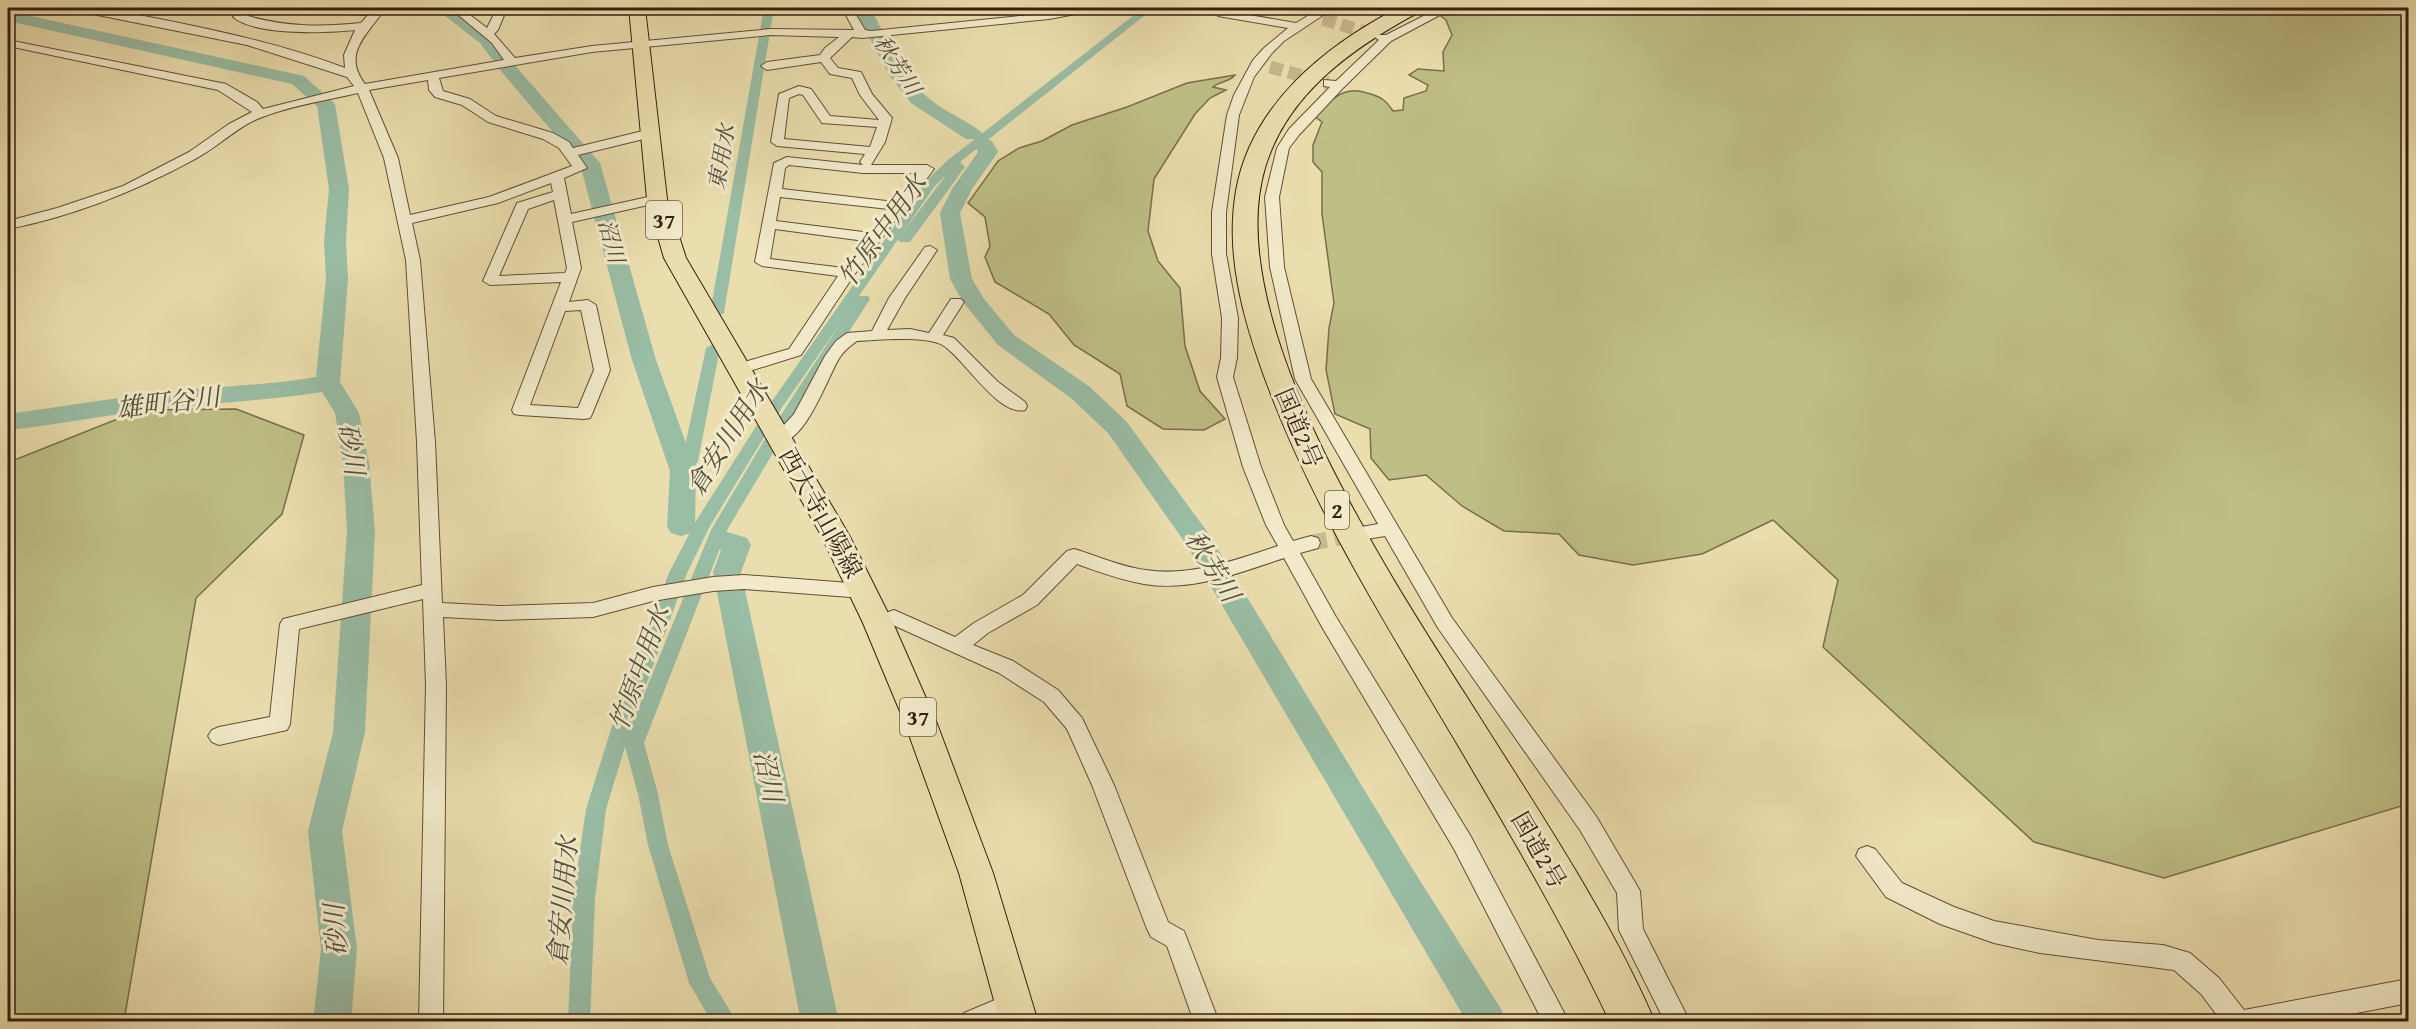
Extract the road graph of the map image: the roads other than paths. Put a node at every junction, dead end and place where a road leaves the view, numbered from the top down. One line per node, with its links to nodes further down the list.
1 (78, 8): 25 (street)
2 (252, 8): 14 (street)
3 (307, 8): 12 (street)
4 (455, 8): 16 (street)
5 (502, 8): 16 (street)
6 (637, 8): 20 (main road, 西大寺山陽線 / 37)
7 (847, 8): 17 (street)
8 (1092, 8): 17 (street)
9 (1218, 8): 15 (street)
10 (1412, 8): 69 (highway, 国道2号 / 2)
11 (1447, 8): 52 (street)
12 (378, 10): 14 (street)
13 (1321, 14): 15 (street)
14 (365, 26): 25 (street)
15 (1296, 26): 55 (street)
16 (486, 33): 22 (street)
17 (866, 34): 18 (street)
18 (848, 35): 20 (street); 21 (street)
19 (8, 43): 26 (street)
20 (641, 44): 22 (street); 28 (main road, 西大寺山陽線 / 37)
21 (824, 58): 23 (street); 27 (street)
22 (511, 61): 24 (street)
23 (767, 66)
24 (434, 75): 25 (street); 30 (street)
25 (355, 84): 26 (street); 38 (street)
26 (265, 112): 40 (street)
27 (886, 124): 29 (street); 29 (street)
28 (651, 133): 30 (street); 35 (main road, 西大寺山陽線 / 37)
29 (873, 152): 31 (street)
30 (570, 153): 32 (street)
31 (863, 169): 33 (street); 36 (street)
32 (556, 177): 34 (street); 38 (street)
33 (776, 192): 36 (street); 39 (street)
34 (560, 194): 37 (street); 44 (street)
35 (657, 199): 37 (street); 49 (main road, 西大寺山陽線 / 37)
36 (897, 206): 41 (street)
37 (565, 219): 44 (street)
38 (404, 220): 56 (street)
39 (769, 224): 41 (street); 43 (street)
40 (8, 225)
41 (874, 238): 43 (street)
42 (930, 250): 47 (street)
43 (848, 273): 49 (street)
44 (570, 276): 46 (street)
45 (956, 302): 48 (street)
46 (558, 307): 46 (street)
47 (877, 335): 48 (street); 51 (street)
48 (934, 338): 50 (street)
49 (740, 369): 51 (main road, 西大寺山陽線 / 37)
50 (1019, 406)
51 (773, 426): 57 (main road, 西大寺山陽線 / 37)
52 (1389, 529): 53 (street); 70 (street)
53 (1367, 532)
54 (1311, 543): 55 (street)
55 (1289, 549): 60 (street); 68 (street)
56 (431, 590): 58 (street); 61 (street)
57 (863, 591): 58 (street); 59 (main road, 西大寺山陽線 / 37)
58 (432, 612): 65 (street)
59 (878, 623): 60 (street); 64 (main road, 西大寺山陽線 / 37)
60 (957, 647): 67 (street)
61 (219, 736)
62 (1867, 856): 71 (street)
63 (2409, 991): 72 (street)
64 (1017, 1013): 66 (street)
65 (431, 1022)
66 (973, 1022)
67 (1207, 1022)
68 (1557, 1022)
69 (1633, 1022)
70 (1678, 1022)
71 (2238, 1022)
72 (2245, 1022)

